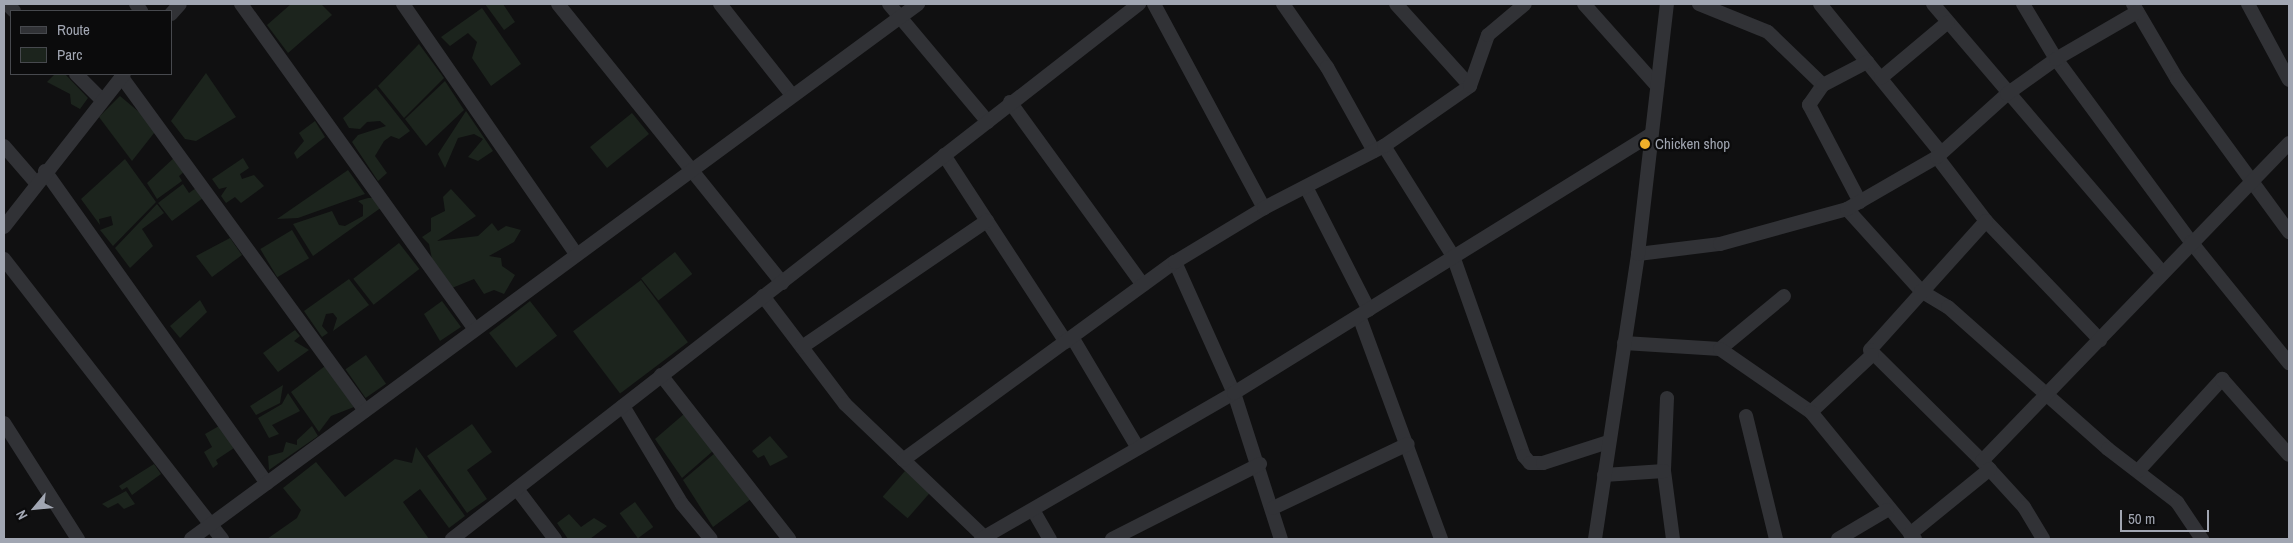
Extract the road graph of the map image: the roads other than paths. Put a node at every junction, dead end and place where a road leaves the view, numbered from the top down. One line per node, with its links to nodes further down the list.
1 (241, 4): 67 (street)
2 (403, 4): 55 (street)
3 (558, 4): 43 (street)
4 (720, 4): 31 (street)
5 (889, 4): 20 (street)
6 (918, 4): 20 (street)
7 (1139, 4): 34 (street)
8 (1154, 4): 48 (street)
9 (1283, 4): 39 (street)
10 (1396, 4): 29 (street)
11 (1584, 4): 30 (street)
12 (1667, 4): 30 (street)
13 (1699, 4): 28 (street)
14 (1820, 4): 23 (street)
15 (1932, 4): 21 (street)
16 (2023, 4): 22 (street)
17 (2248, 4): 27 (street)
18 (1518, 6): 29 (street)
19 (2135, 8): 22 (street); 44 (street)
20 (901, 17): 31 (street); 35 (street)
21 (1948, 22): 26 (street); 32 (street)
22 (2056, 59): 32 (street); 54 (street)
23 (1867, 62): 26 (street); 28 (street)
24 (77, 75): 33 (street)
25 (122, 75): 33 (street); 80 (street)
26 (1881, 78): 41 (street)
27 (2289, 80)
28 (1823, 85): 47 (street)
29 (1470, 86): 39 (street)
30 (1658, 86): 36 (street)
31 (791, 94): 43 (street)
32 (2007, 94): 41 (street); 60 (street)
33 (101, 99): 42 (street)
34 (1010, 102): 35 (street); 62 (street)
35 (988, 122): 40 (street)
36 (1651, 134): 56 (street); 57 (street)
37 (2289, 143): 44 (street)
38 (4, 146): 45 (street)
39 (1379, 149): 46 (street); 57 (street)
40 (944, 155): 50 (street); 61 (street)
41 (1939, 155): 47 (street); 51 (street)
42 (45, 170): 45 (street); 94 (street)
43 (689, 172): 55 (street); 61 (street)
44 (2250, 181): 53 (street); 54 (street)
45 (36, 183): 52 (street)
46 (1306, 187): 48 (street); 66 (street)
47 (1860, 202): 49 (street)
48 (1264, 208): 59 (street)
49 (1847, 209): 56 (street); 63 (street)
50 (988, 221): 68 (street); 71 (street)
51 (1986, 221): 63 (street); 69 (street)
52 (4, 227)
53 (2289, 232)
54 (2191, 242): 60 (street); 74 (street)
55 (575, 252): 67 (street)
56 (1638, 254): 70 (street)
57 (1453, 256): 66 (street); 84 (street)
58 (4, 260): 99 (street)
59 (1175, 262): 62 (street); 76 (street)
60 (2162, 272): 69 (street)
61 (782, 284): 64 (street)
62 (1143, 285): 68 (street)
63 (1921, 291): 73 (street); 77 (street)
64 (763, 296): 71 (street); 75 (street)
65 (1784, 296): 72 (street)
66 (1364, 313): 76 (street); 85 (street)
67 (474, 328): 80 (street)
68 (1069, 339): 86 (street); 88 (street)
69 (2100, 340): 77 (street)
70 (1624, 343): 72 (street); 84 (street)
71 (802, 347): 88 (street)
72 (1720, 349): 81 (street)
73 (1872, 355): 81 (street); 90 (street)
74 (2289, 363)
75 (661, 375): 79 (street); 108 (street)
76 (1234, 392): 86 (street); 89 (street)
77 (2047, 396): 90 (street); 92 (street)
78 (1667, 398): 91 (street)
79 (623, 406): 95 (street); 107 (street)
80 (365, 410): 94 (street)
81 (1811, 412): 98 (street)
82 (1746, 416): 115 (street)
83 (4, 422): 102 (street)
84 (1608, 442): 93 (street)
85 (1408, 444): 96 (street); 112 (street)
86 (1138, 448): 97 (street)
87 (2289, 454): 92 (street)
88 (903, 460): 101 (street)
89 (1260, 464): 96 (street); 110 (street)
90 (1986, 465): 100 (street); 117 (street)
91 (1664, 471): 93 (street); 114 (street)
92 (2138, 471): 118 (street)
93 (1604, 475): 113 (street)
94 (267, 483): 99 (street)
95 (517, 489): 105 (street); 106 (street)
96 (1273, 508): 111 (street)
97 (1033, 510): 101 (street); 109 (street)
98 (1886, 510): 100 (street); 116 (street)
99 (211, 525): 103 (street); 104 (street)
100 (1913, 536)
101 (983, 538)
102 (78, 539)
103 (191, 539)
104 (222, 539)
105 (452, 539)
106 (555, 539)
107 (711, 539)
108 (789, 539)
109 (1050, 539)
110 (1112, 539)
111 (1281, 539)
112 (1441, 539)
113 (1595, 539)
114 (1674, 539)
115 (1776, 539)
116 (1838, 539)
117 (2044, 539)
118 (2202, 539)

